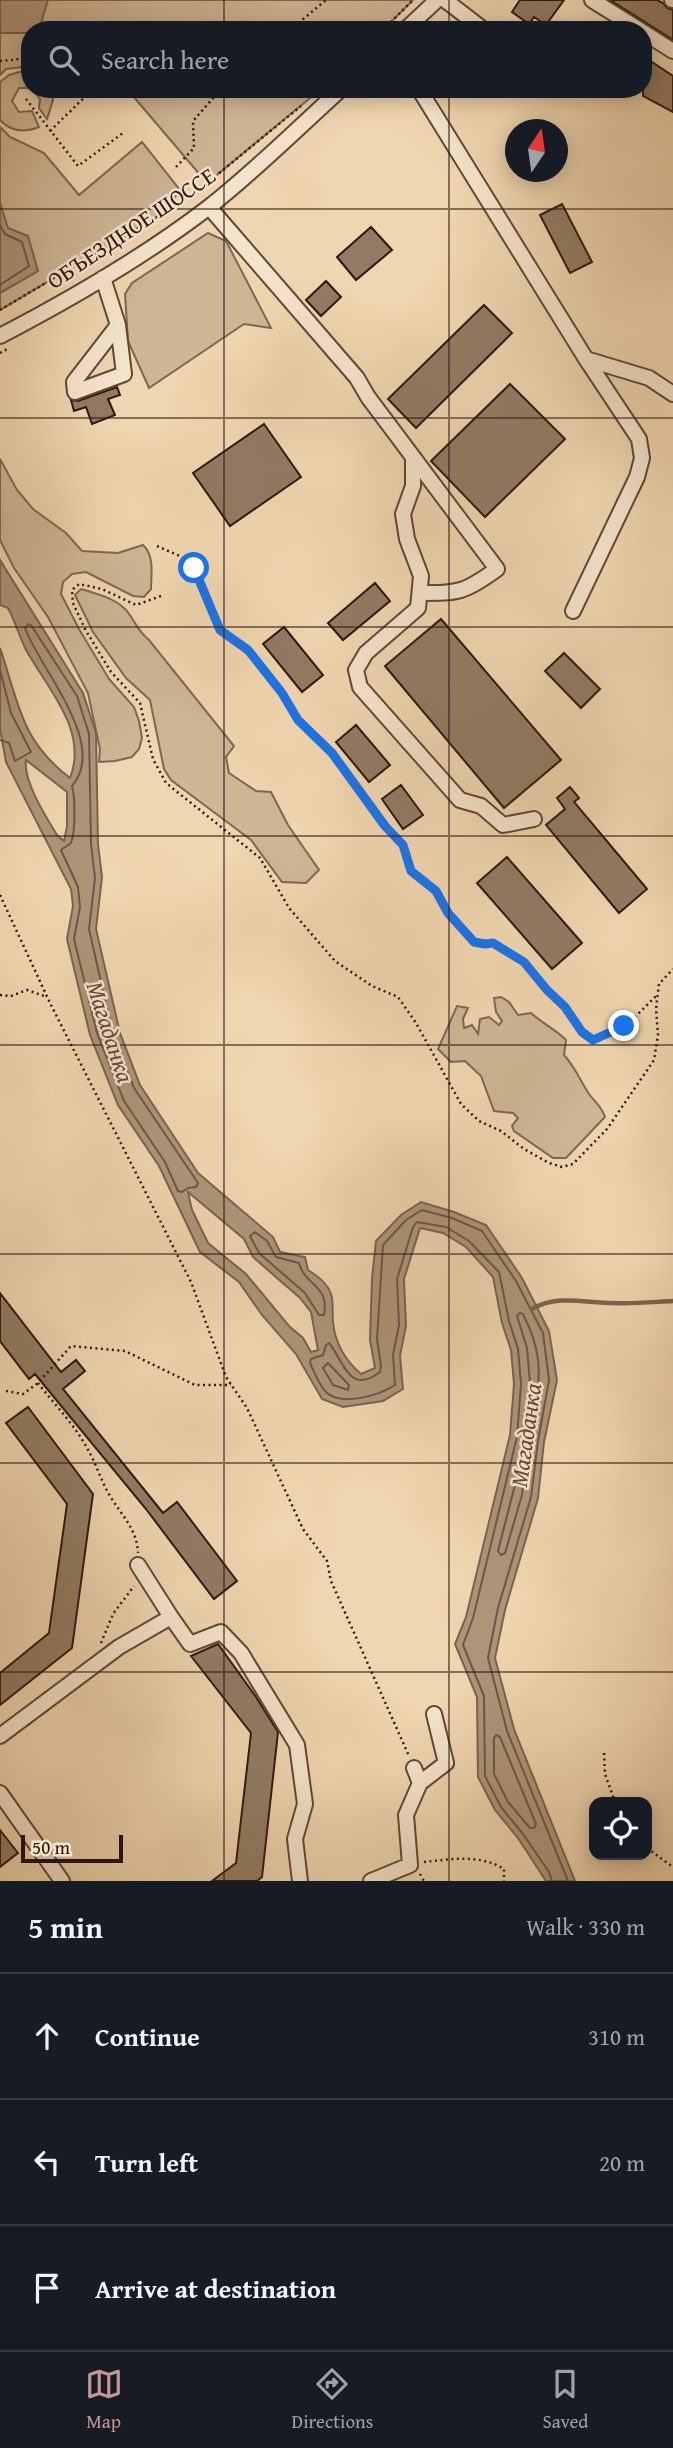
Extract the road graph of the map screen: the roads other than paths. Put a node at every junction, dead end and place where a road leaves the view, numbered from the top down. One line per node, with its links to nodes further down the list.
1 (437, 0): 4 (street)
2 (445, 0): 5 (street)
3 (592, 0): 6 (street)
4 (415, 21)
5 (472, 21)
6 (625, 21)
7 (652, 38): 8 (street)
8 (673, 51)
9 (331, 98): 11 (street, ОБЪЕЗДНОЕ ШОССЕ)
10 (425, 98): 15 (street)
11 (209, 206): 12 (street, ОБЪЕЗДНОЕ ШОССЕ); 17 (street)
12 (103, 278): 13 (street); 14 (street, ОБЪЕЗДНОЕ ШОССЕ)
13 (118, 325): 13 (street)
14 (0, 336)
15 (586, 359): 16 (street); 19 (street)
16 (673, 394)
17 (413, 457): 18 (street); 18 (street)
18 (420, 593): 20 (street)
19 (573, 611)
20 (534, 819)
21 (138, 1565): 22 (street)
22 (171, 1617): 24 (street); 29 (street)
23 (434, 1713): 26 (street)
24 (0, 1736)
25 (414, 1768): 26 (street)
26 (420, 1783): 30 (street)
27 (0, 1793): 28 (street)
28 (62, 1881)
29 (300, 1881)
30 (371, 1881)

